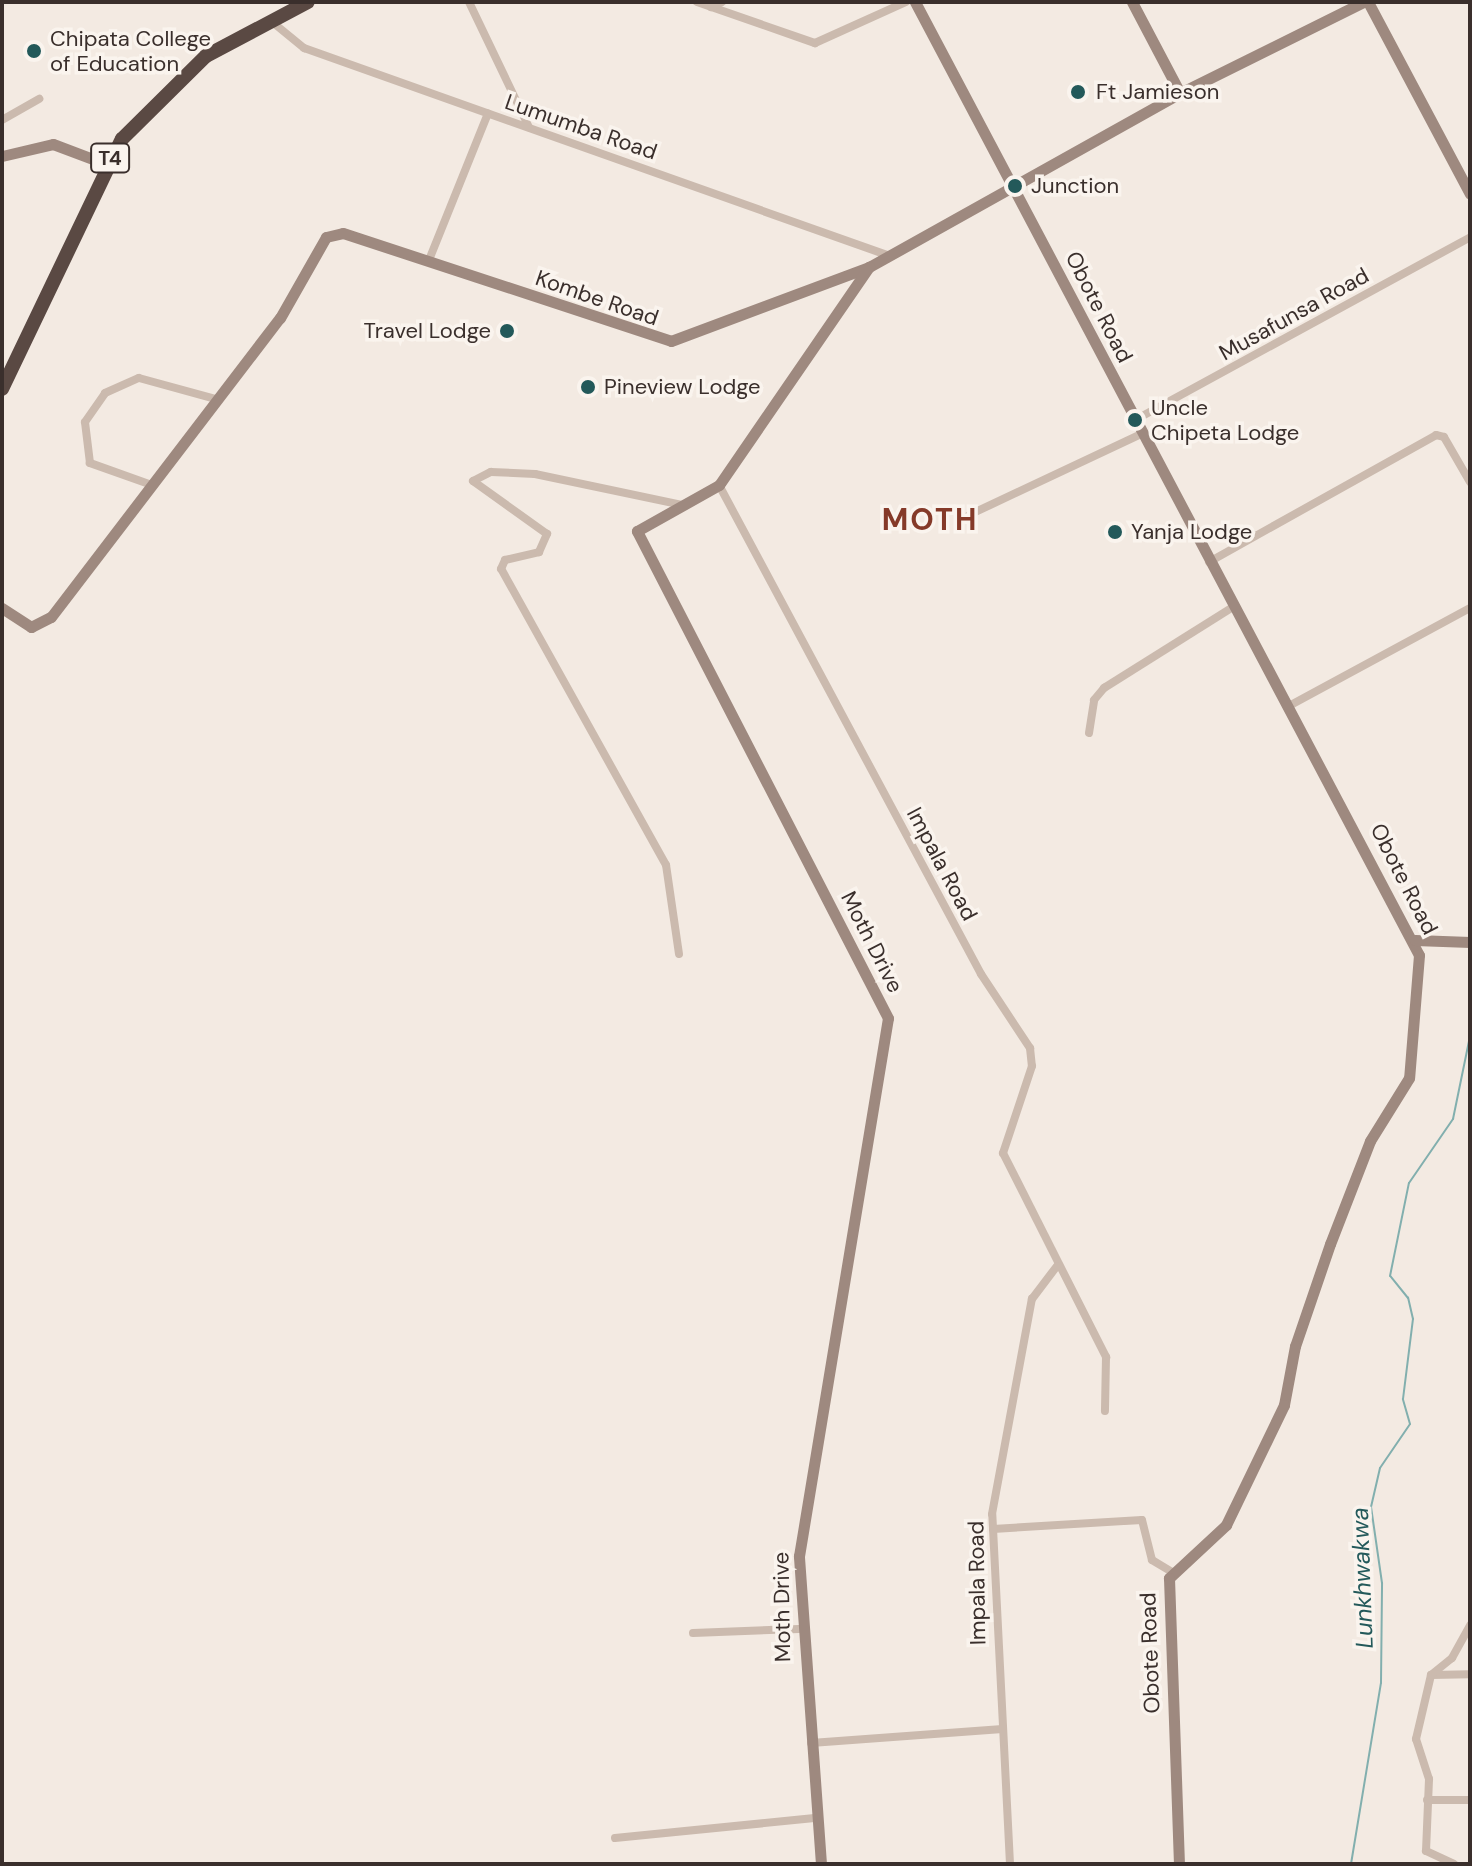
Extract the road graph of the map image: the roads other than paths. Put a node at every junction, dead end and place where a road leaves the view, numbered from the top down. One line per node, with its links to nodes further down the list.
1 (308, 2): 10 (highway, T4)
2 (469, 2): 15 (street)
3 (697, 2): 9 (street)
4 (722, 2): 9 (street)
5 (906, 2): 9 (street)
6 (915, 2): 18 (street, Obote Road)
7 (1132, 2): 11 (street)
8 (1366, 2): 11 (street, Kombe Road); 19 (street)
9 (711, 7)
10 (271, 21): 13 (street, Lumumba Road); 17 (highway, T4)
11 (1180, 93): 18 (street, Kombe Road)
12 (39, 99): 14 (street)
13 (488, 113): 15 (street, Lumumba Road); 22 (street)
14 (2, 120)
15 (529, 127): 21 (street, Lumumba Road)
16 (2, 156): 17 (street)
17 (106, 164): 24 (highway, T4)
18 (1015, 186): 21 (street, Kombe Road); 26 (street, Obote Road)
19 (1470, 194)
20 (1470, 237): 26 (street, Musafunsa Road)
21 (887, 255): 23 (street, Kombe Road)
22 (429, 260): 23 (street, Kombe Road); 25 (street, Kombe Road)
23 (869, 267): 30 (street, Moth Drive)
24 (2, 389)
25 (215, 399): 29 (street, Kombe Road); 29 (street)
26 (1135, 420): 27 (street, Obote Road)
27 (1141, 434): 32 (street); 33 (street, Obote Road)
28 (1470, 482): 33 (street)
29 (149, 484): 35 (street, Kombe Road)
30 (719, 485): 31 (street, Moth Drive); 42 (street, Impala Road)
31 (683, 505): 41 (street); 47 (street, Moth Drive)
32 (969, 515)
33 (1209, 562): 34 (street, Obote Road)
34 (1233, 607): 37 (street, Obote Road); 38 (street)
35 (2, 608)
36 (1470, 608): 37 (street)
37 (1287, 707): 39 (street, Obote Road)
38 (1089, 733)
39 (1415, 940): 40 (street); 45 (street, Obote Road)
40 (1470, 942)
41 (679, 954)
42 (1057, 1266): 43 (street, Impala Road); 44 (street, Impala Road)
43 (1105, 1411)
44 (993, 1529): 45 (street); 51 (street, Impala Road)
45 (1175, 1574): 59 (street, Obote Road)
46 (1470, 1625): 50 (street)
47 (799, 1629): 48 (street); 52 (street, Moth Drive)
48 (693, 1633)
49 (1470, 1674): 50 (street)
50 (1431, 1675): 53 (street)
51 (1002, 1729): 52 (street); 58 (street, Impala Road)
52 (811, 1743): 55 (street, Moth Drive)
53 (1427, 1800): 54 (street); 60 (street)
54 (1470, 1800)
55 (817, 1818): 56 (street); 57 (street, Moth Drive)
56 (615, 1838)
57 (821, 1864)
58 (1010, 1864)
59 (1179, 1864)
60 (1454, 1864)

